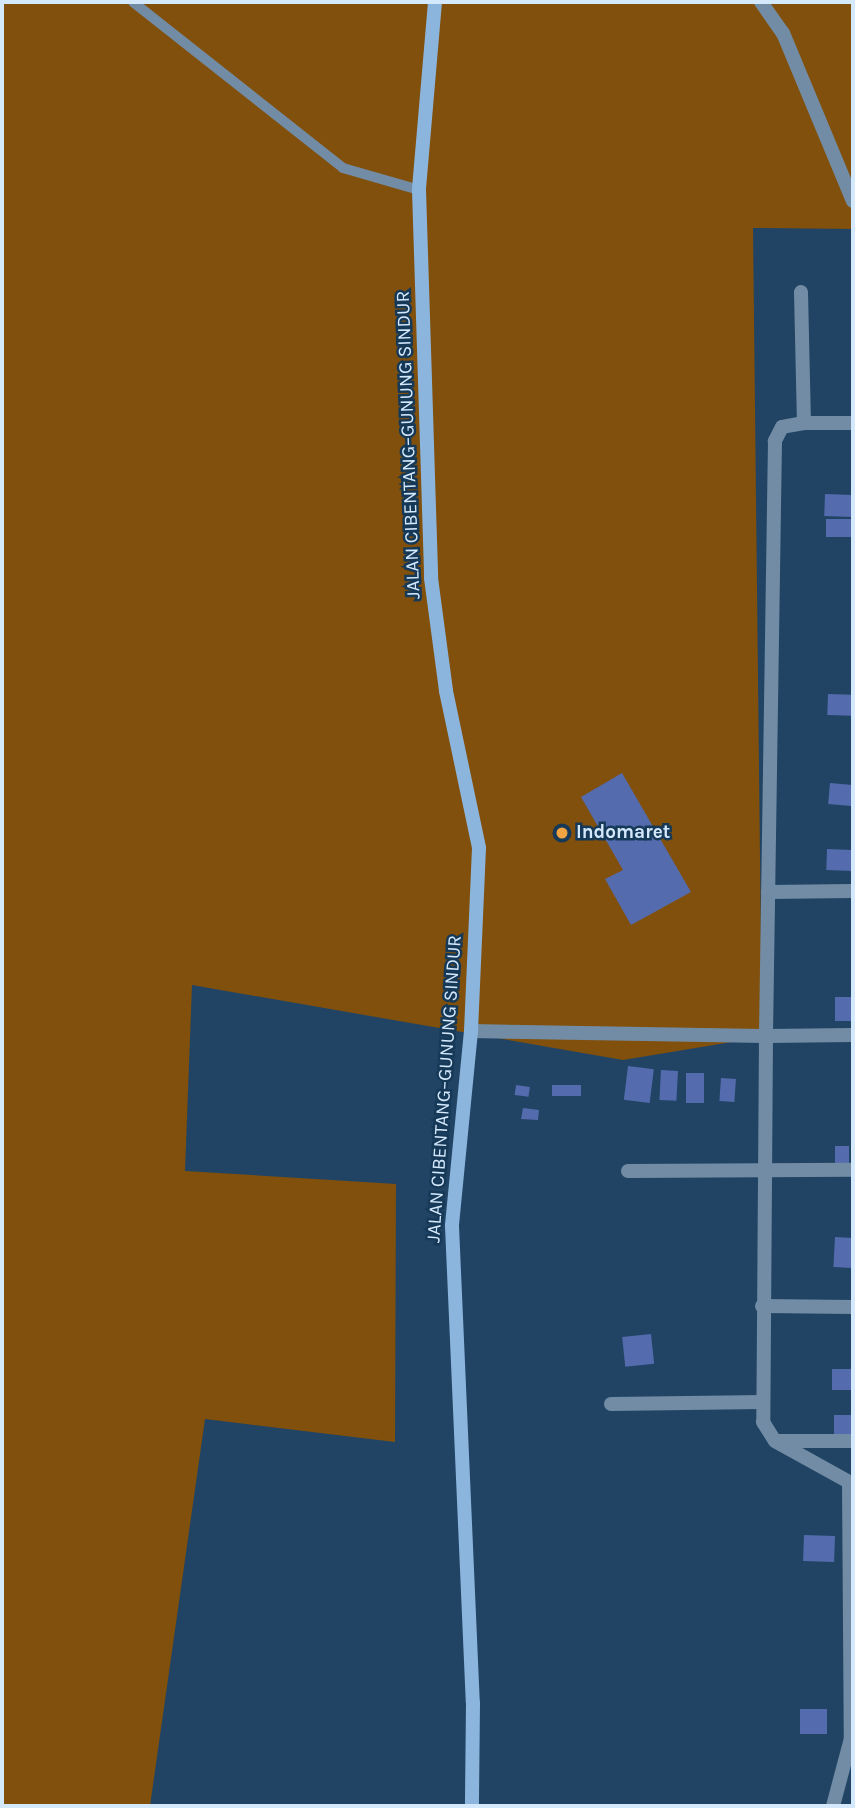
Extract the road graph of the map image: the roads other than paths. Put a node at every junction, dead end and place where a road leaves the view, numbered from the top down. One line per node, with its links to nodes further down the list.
1 (133, 2): 4 (lane)
2 (435, 2): 4 (street, JALAN CIBENTANG–GUNUNG SINDUR)
3 (761, 2): 5 (street)
4 (419, 190): 11 (street, JALAN CIBENTANG–GUNUNG SINDUR)
5 (853, 201)
6 (801, 292): 7 (street)
7 (804, 423): 8 (street); 10 (street)
8 (853, 423)
9 (853, 891): 10 (street)
10 (768, 892): 13 (street)
11 (471, 1031): 13 (street); 25 (street, JALAN CIBENTANG–GUNUNG SINDUR)
12 (853, 1035): 13 (street)
13 (766, 1036): 14 (street)
14 (763, 1170): 15 (street); 16 (street); 17 (street)
15 (853, 1170)
16 (628, 1171)
17 (762, 1306): 18 (street); 19 (street)
18 (853, 1307)
19 (763, 1402): 20 (street); 21 (street)
20 (611, 1404)
21 (775, 1441): 22 (street); 23 (street)
22 (853, 1441)
23 (851, 1483): 24 (street)
24 (852, 1734): 26 (street)
25 (472, 1806)
26 (833, 1806)

